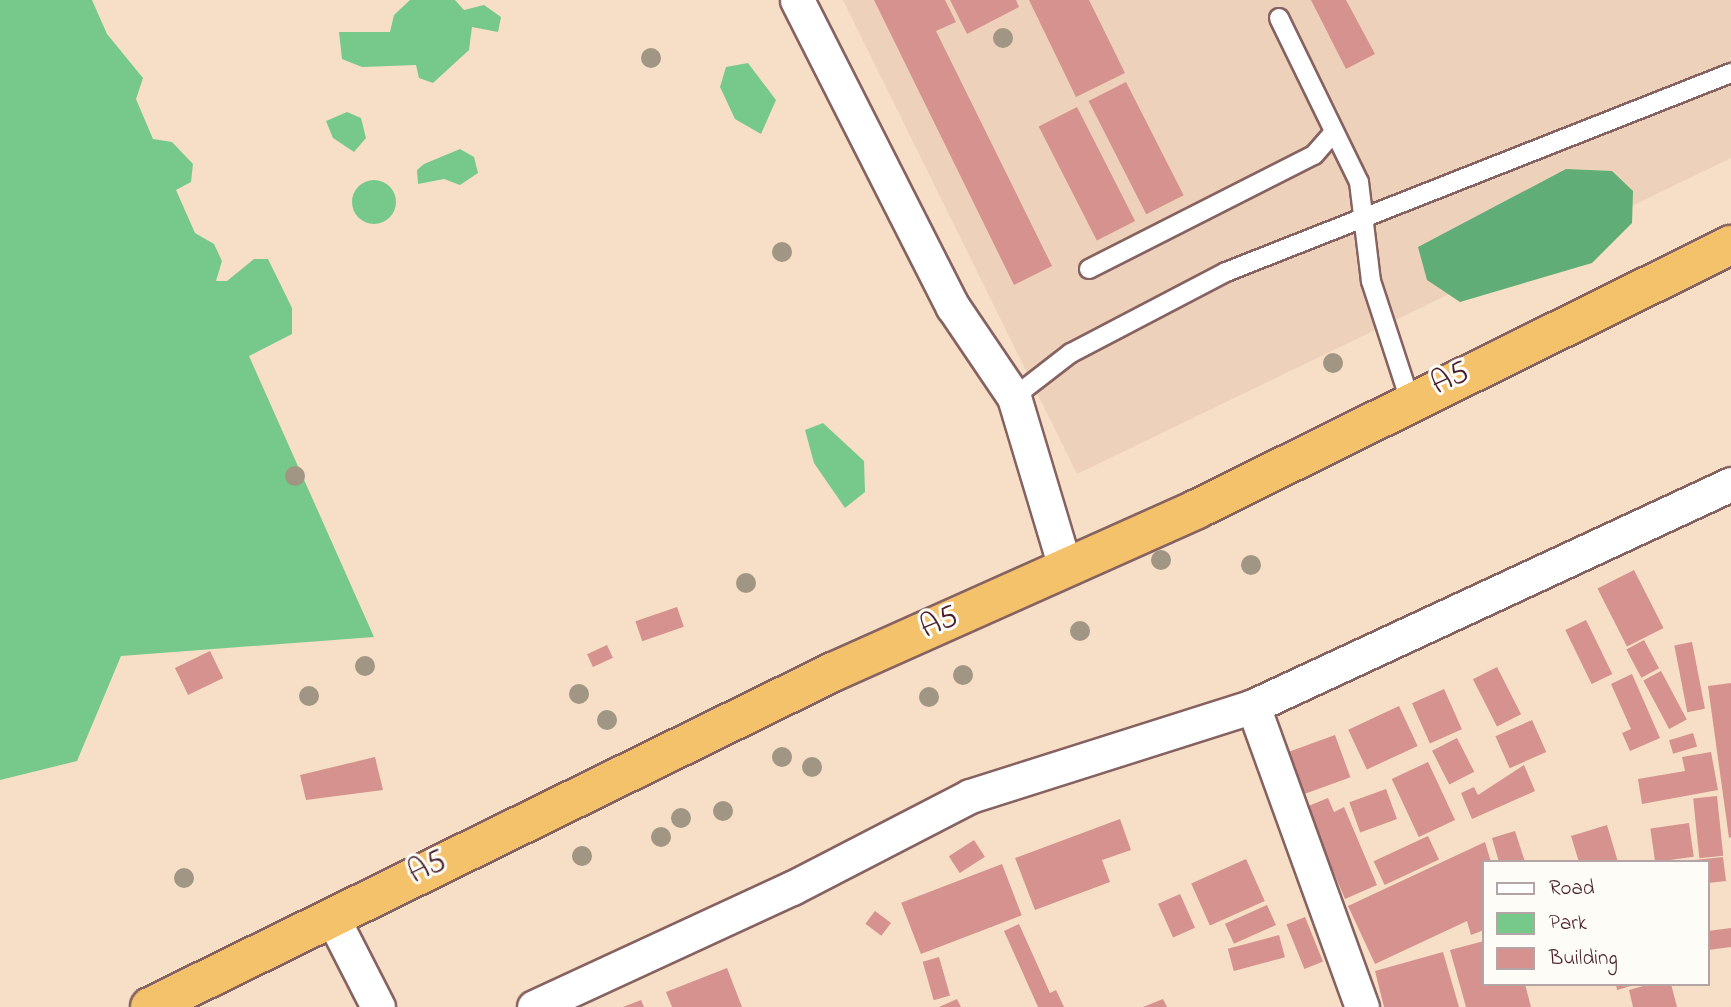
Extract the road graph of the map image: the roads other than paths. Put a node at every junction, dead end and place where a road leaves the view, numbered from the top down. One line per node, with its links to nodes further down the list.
1 (797, 0): 8 (street)
2 (1279, 18): 4 (lane)
3 (1731, 73): 5 (lane)
4 (1334, 132): 5 (lane); 7 (lane)
5 (1361, 222): 8 (lane); 9 (lane)
6 (1731, 245): 9 (highway, A5 / A5)
7 (1089, 269)
8 (1014, 397): 11 (street)
9 (1410, 400): 11 (highway, A5 / A5)
10 (1731, 484): 12 (street)
11 (1063, 564): 13 (highway, A5 / A5)
12 (1253, 706): 16 (street); 17 (street)
13 (332, 917): 14 (highway, A5 / A5); 15 (street)
14 (150, 1007)
15 (378, 1007)
16 (534, 1007)
17 (1362, 1007)

